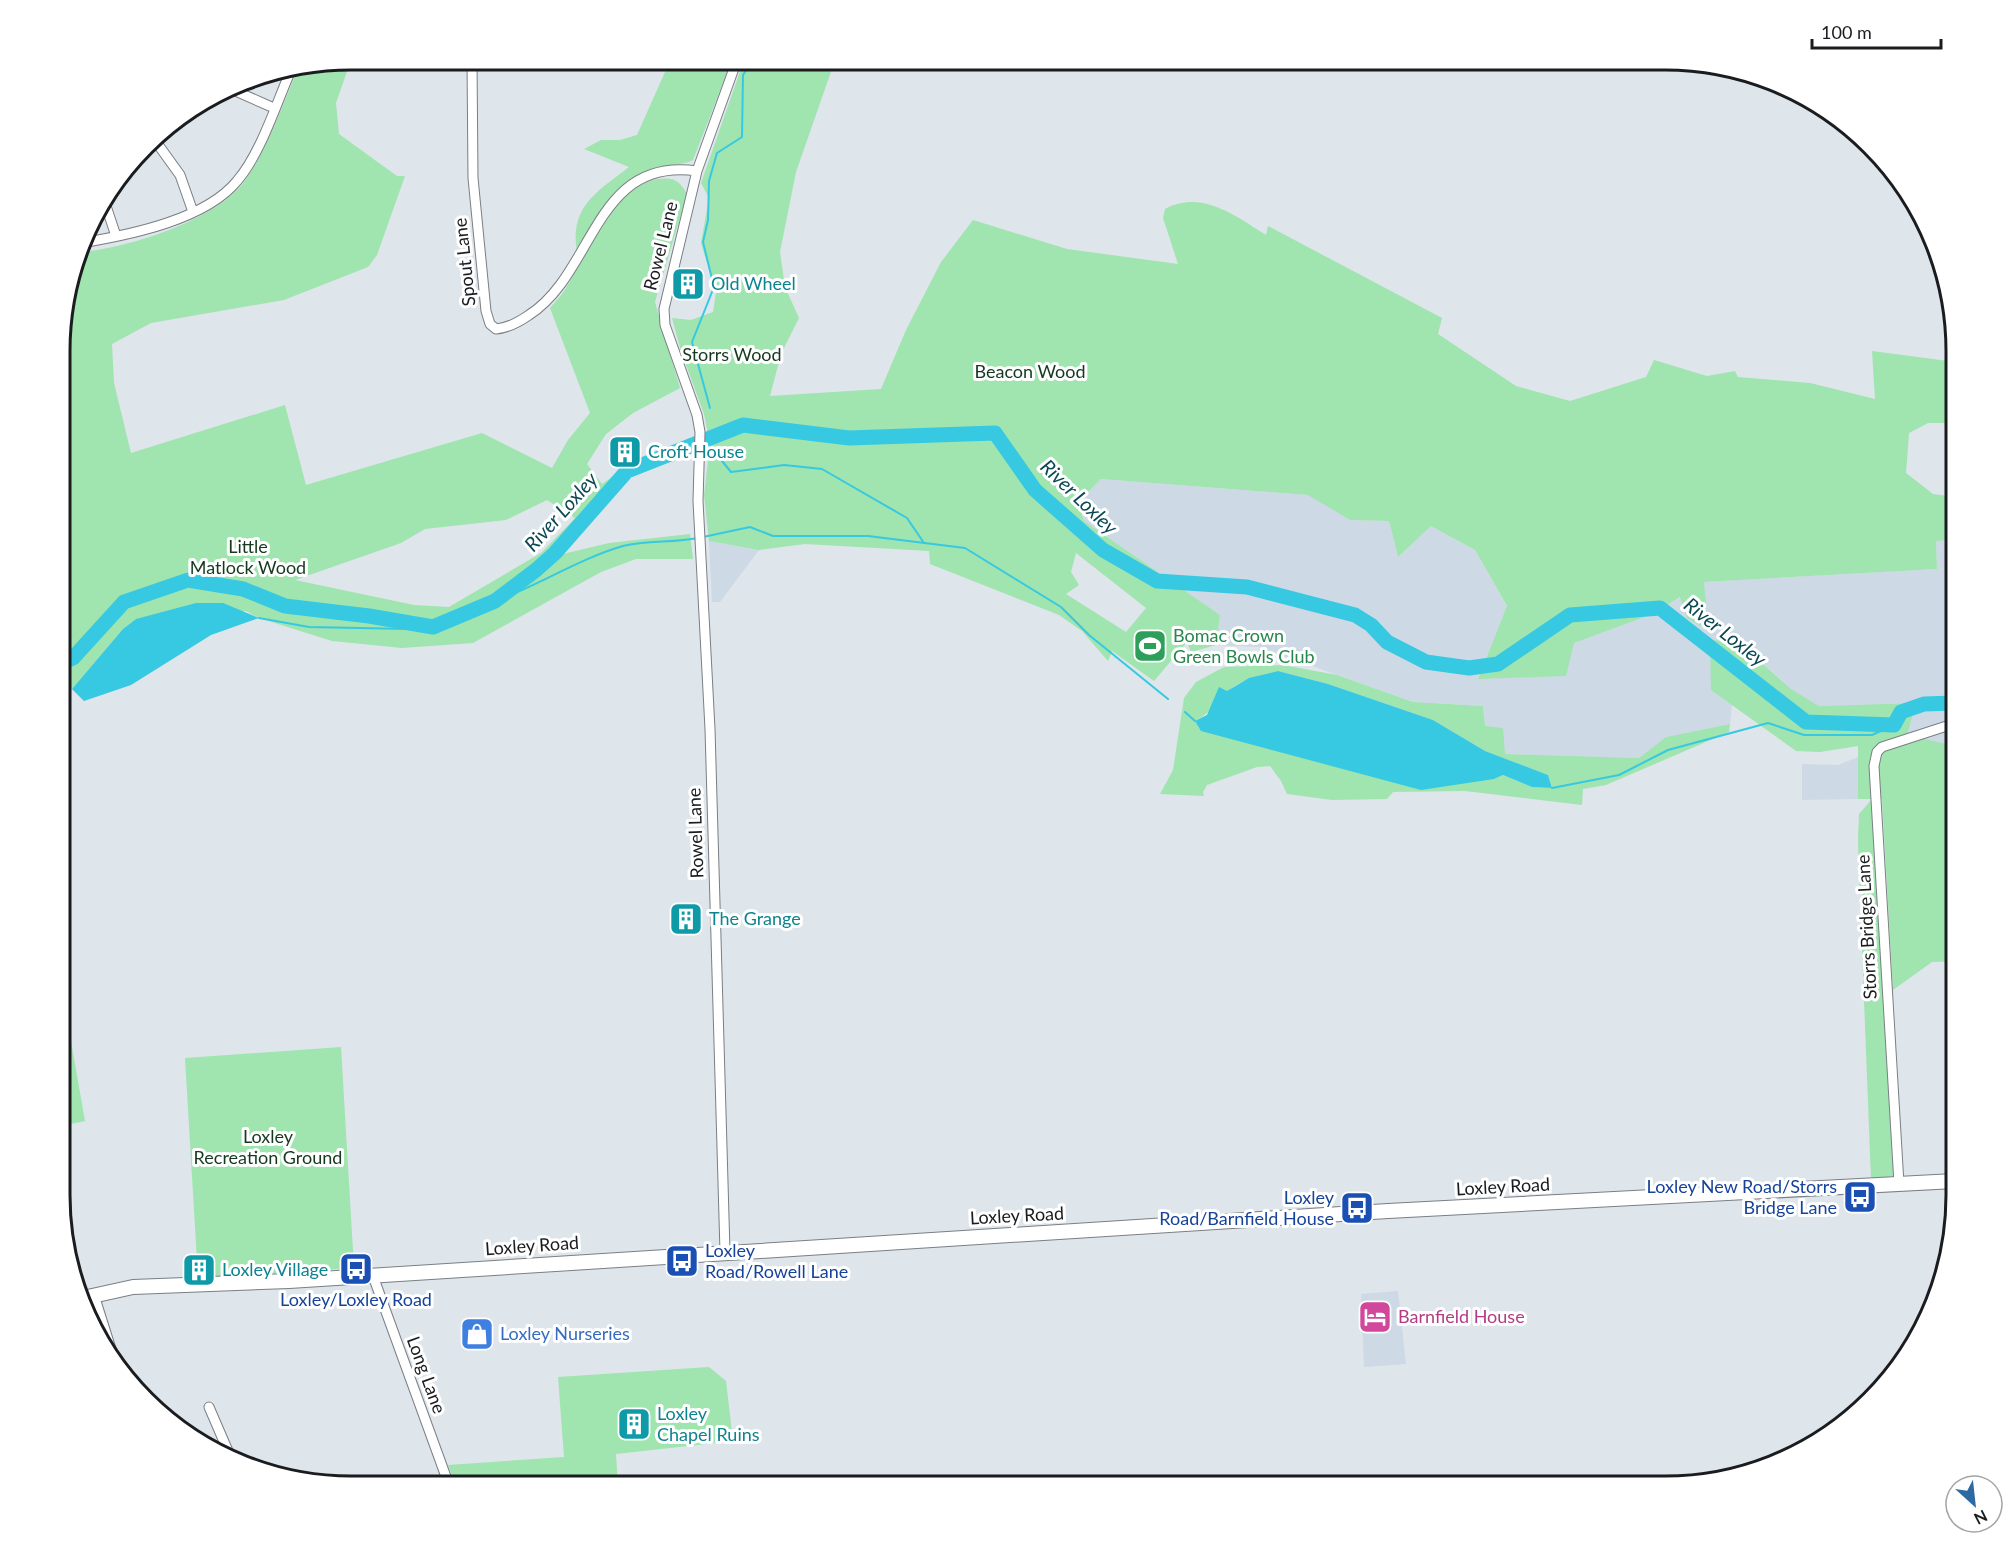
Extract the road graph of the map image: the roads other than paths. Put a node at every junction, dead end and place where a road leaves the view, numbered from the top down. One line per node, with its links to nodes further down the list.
1 (472, 71): 7 (street, Spout Lane)
2 (733, 71): 7 (street, Rowel Lane)
3 (287, 78): 5 (street)
4 (241, 93): 5 (street)
5 (274, 108): 9 (street)
6 (159, 147): 9 (street)
7 (697, 171): 15 (street, Rowel Lane)
8 (108, 211): 10 (street)
9 (193, 212): 10 (street)
10 (116, 236): 11 (street)
11 (93, 241)
12 (1946, 726): 14 (street, Storrs Bridge Lane)
13 (1946, 1181): 14 (main road, Loxley Road)
14 (1899, 1184): 15 (main road, Loxley Road)
15 (725, 1252): 16 (main road, Loxley Road)
16 (373, 1276): 17 (main road, Loxley Road); 20 (street, Long Lane)
17 (89, 1297)
18 (209, 1407): 19 (street)
19 (226, 1446)
20 (446, 1476)

